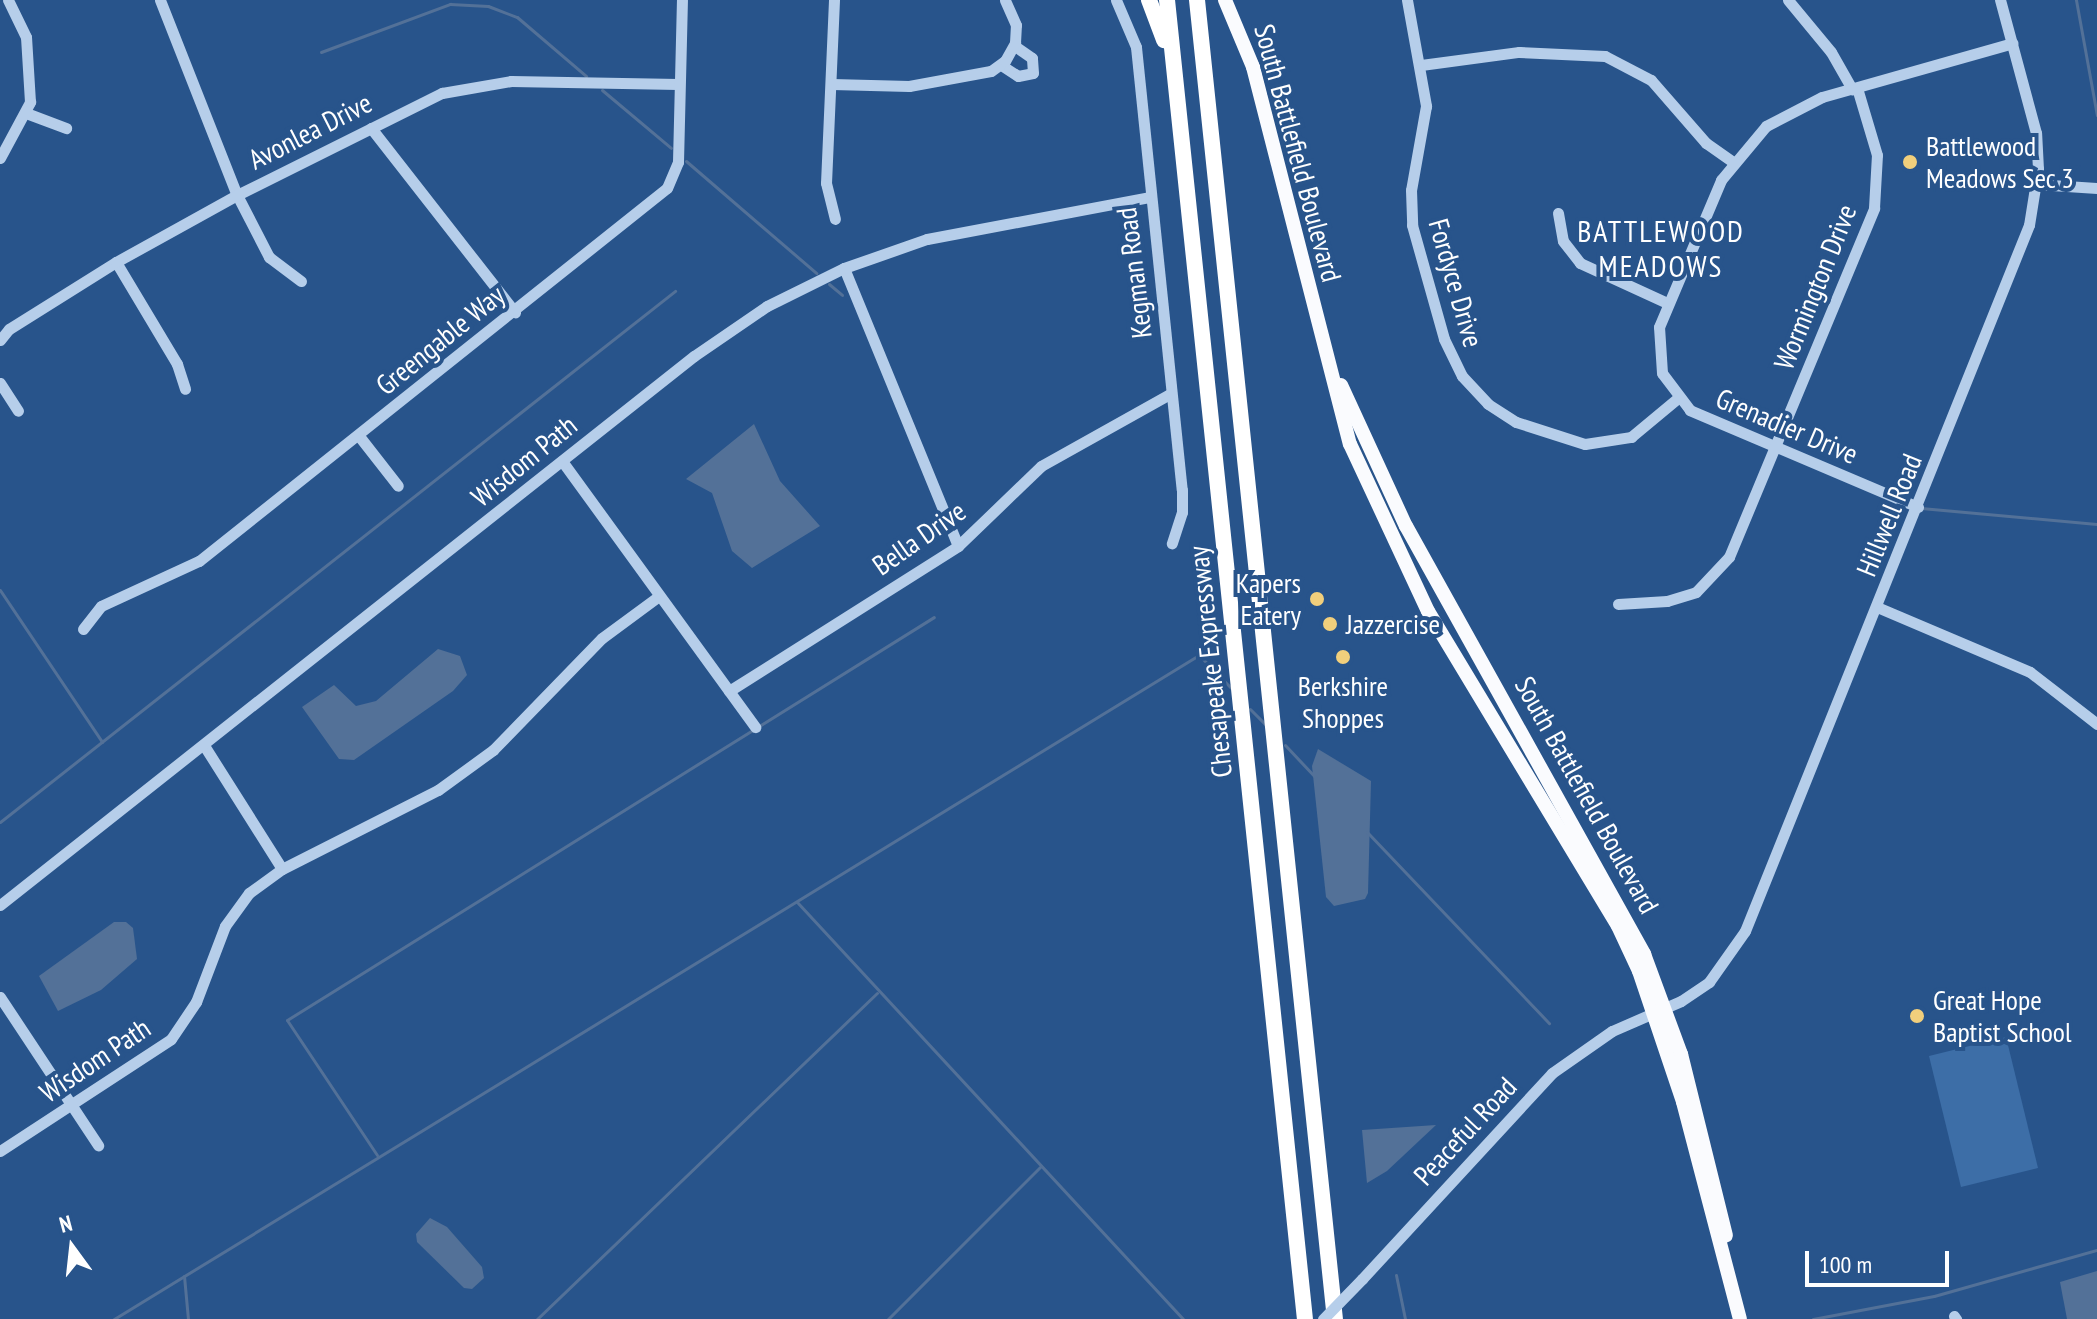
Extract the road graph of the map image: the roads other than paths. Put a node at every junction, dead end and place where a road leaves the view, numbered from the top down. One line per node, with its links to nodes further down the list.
1 (8, 0): 22 (street)
2 (160, 0): 29 (street)
3 (682, 0): 18 (street, Greengable Way)
4 (834, 0): 19 (street)
5 (1005, 0): 15 (street)
6 (1116, 0): 30 (street, Kegman Road)
7 (1149, 0): 21 (highway)
8 (1167, 0): 21 (highway, Chesapeake Expressway)
9 (1197, 0): 69 (highway, Chesapeake Expressway)
10 (1225, 0): 38 (main road, South Battlefield Boulevard)
11 (1407, 0): 17 (street, Fordyce Drive)
12 (1788, 0): 20 (street)
13 (2000, 0): 14 (street, Hillwell Road)
14 (2013, 43): 20 (street, Grenadier Drive); 27 (street, Hillwell Road)
15 (1015, 46): 16 (street); 16 (street)
16 (1001, 65): 19 (street)
17 (1421, 65): 26 (street); 43 (street, Fordyce Drive)
18 (678, 84): 24 (street, Avonlea Drive); 37 (street, Greengable Way)
19 (832, 84): 32 (street)
20 (1855, 89): 26 (street, Grenadier Drive); 46 (street, Wormington Drive)
21 (1175, 111): 67 (highway, Chesapeake Expressway)
22 (26, 113): 23 (street); 25 (street)
23 (66, 128)
24 (371, 128): 29 (street, Avonlea Drive); 37 (street)
25 (0, 158)
26 (1733, 162): 36 (street, Grenadier Drive)
27 (2036, 184): 28 (street); 49 (street, Hillwell Road)
28 (2097, 188)
29 (237, 195): 33 (street, Avonlea Drive); 35 (street)
30 (1149, 197): 34 (street, Wisdom Path); 42 (street, Kegman Road)
31 (1558, 213): 36 (street)
32 (835, 219)
33 (116, 262): 39 (street, Avonlea Drive); 41 (street)
34 (844, 268): 47 (street, Wisdom Path); 51 (street)
35 (301, 281)
36 (1667, 303): 43 (street, Grenadier Drive)
37 (515, 312): 45 (street, Greengable Way)
38 (1317, 321): 63 (main road, South Battlefield Boulevard); 63 (main road, South Battlefield Boulevard)
39 (0, 340)
40 (0, 383): 44 (street)
41 (185, 389)
42 (1170, 394): 50 (street, Kegman Road); 51 (street, Bella Drive)
43 (1678, 398): 46 (street, Grenadier Drive)
44 (18, 411)
45 (359, 436): 48 (street); 55 (street, Greengable Way)
46 (1775, 448): 49 (street, Grenadier Drive); 53 (street, Wormington Drive)
47 (562, 461): 52 (street); 59 (street, Wisdom Path)
48 (398, 486)
49 (1918, 507): 54 (street, Hillwell Road)
50 (1172, 543)
51 (958, 546): 56 (street, Bella Drive)
52 (659, 596): 56 (street); 60 (street, Wisdom Path)
53 (1618, 604)
54 (1877, 607): 57 (street); 63 (street, Hillwell Road)
55 (83, 629)
56 (729, 691): 58 (street)
57 (2097, 724)
58 (755, 727)
59 (205, 747): 60 (street); 61 (street, Wisdom Path)
60 (282, 869): 64 (street, Wisdom Path)
61 (0, 905)
62 (0, 997): 64 (street)
63 (1660, 1009): 68 (street, Peaceful Road, bridge); 70 (main road, South Battlefield Boulevard); 71 (main road, South Battlefield Boulevard)
64 (72, 1105): 65 (street); 66 (street, Wisdom Path)
65 (98, 1145)
66 (0, 1151)
67 (1305, 1319)
68 (1323, 1319)
69 (1335, 1319)
70 (1740, 1319)
71 (1748, 1319)

